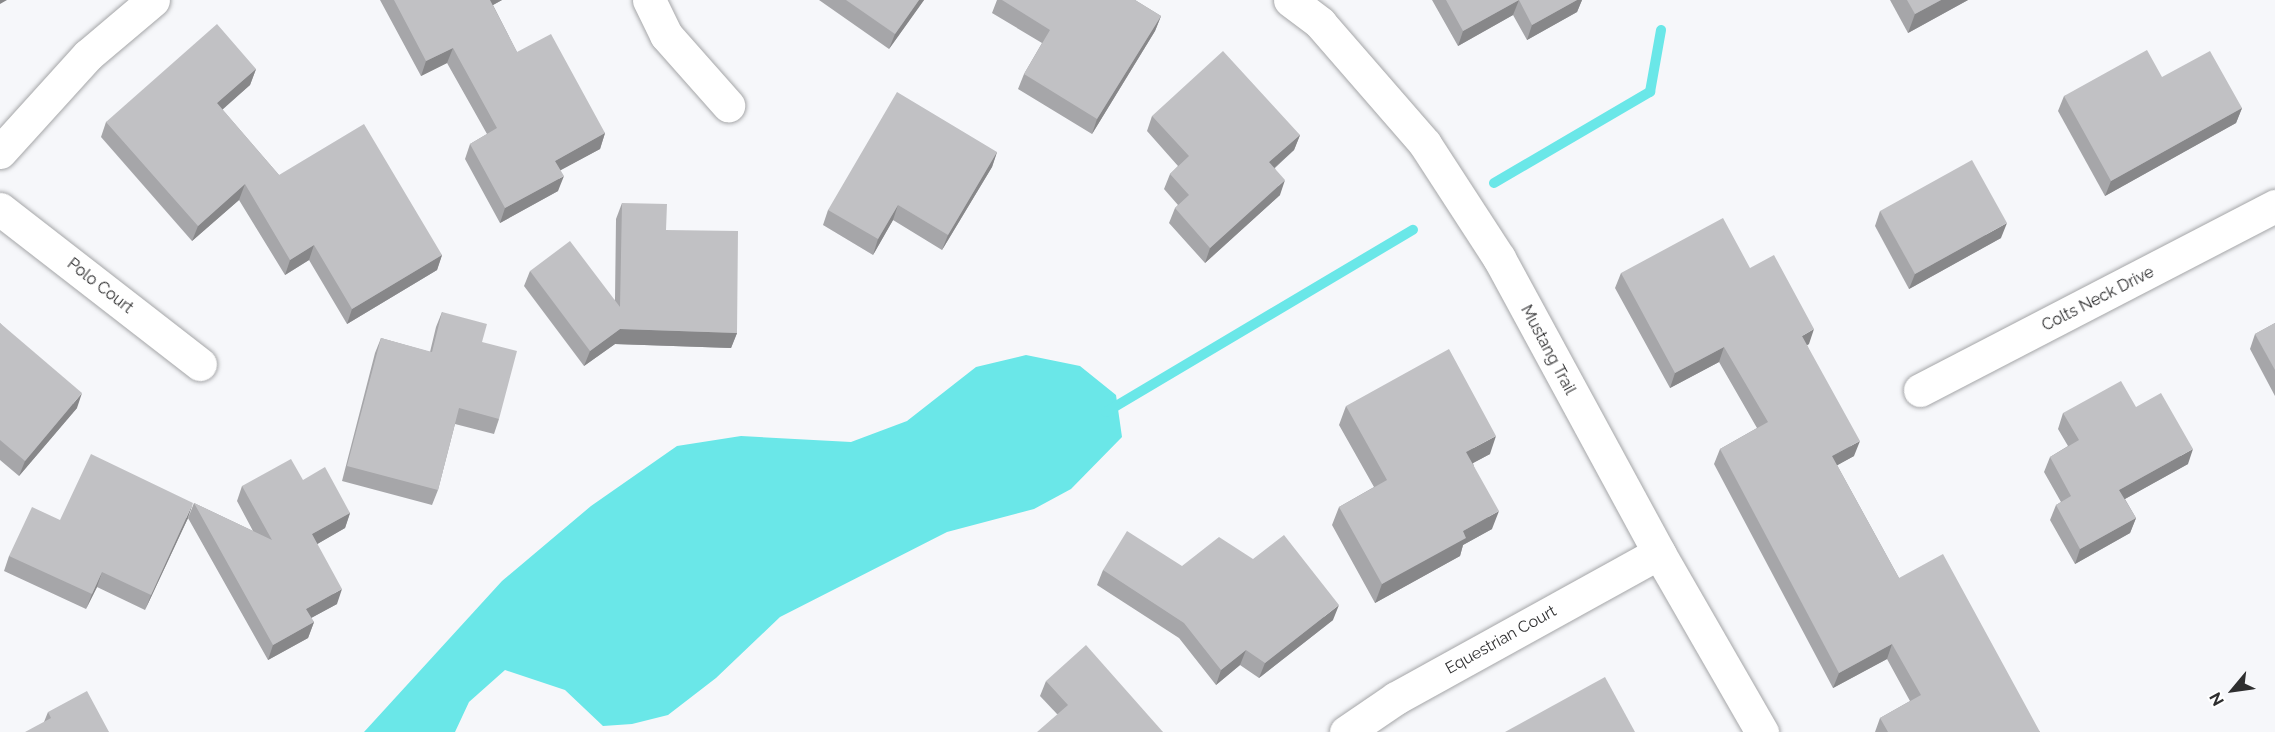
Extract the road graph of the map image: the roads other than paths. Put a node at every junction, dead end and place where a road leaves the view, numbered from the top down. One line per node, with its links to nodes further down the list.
1 (153, 0): 5 (street)
2 (648, 0): 4 (street)
3 (1290, 0): 10 (street, Mustang Trail)
4 (728, 105)
5 (0, 152)
6 (2275, 206): 9 (street, Colts Neck Drive)
7 (0, 209): 8 (street, Polo Court)
8 (200, 364)
9 (1920, 390)
10 (1659, 553): 11 (street, Equestrian Court); 12 (street, Mustang Trail)
11 (1346, 732)
12 (1762, 732)

